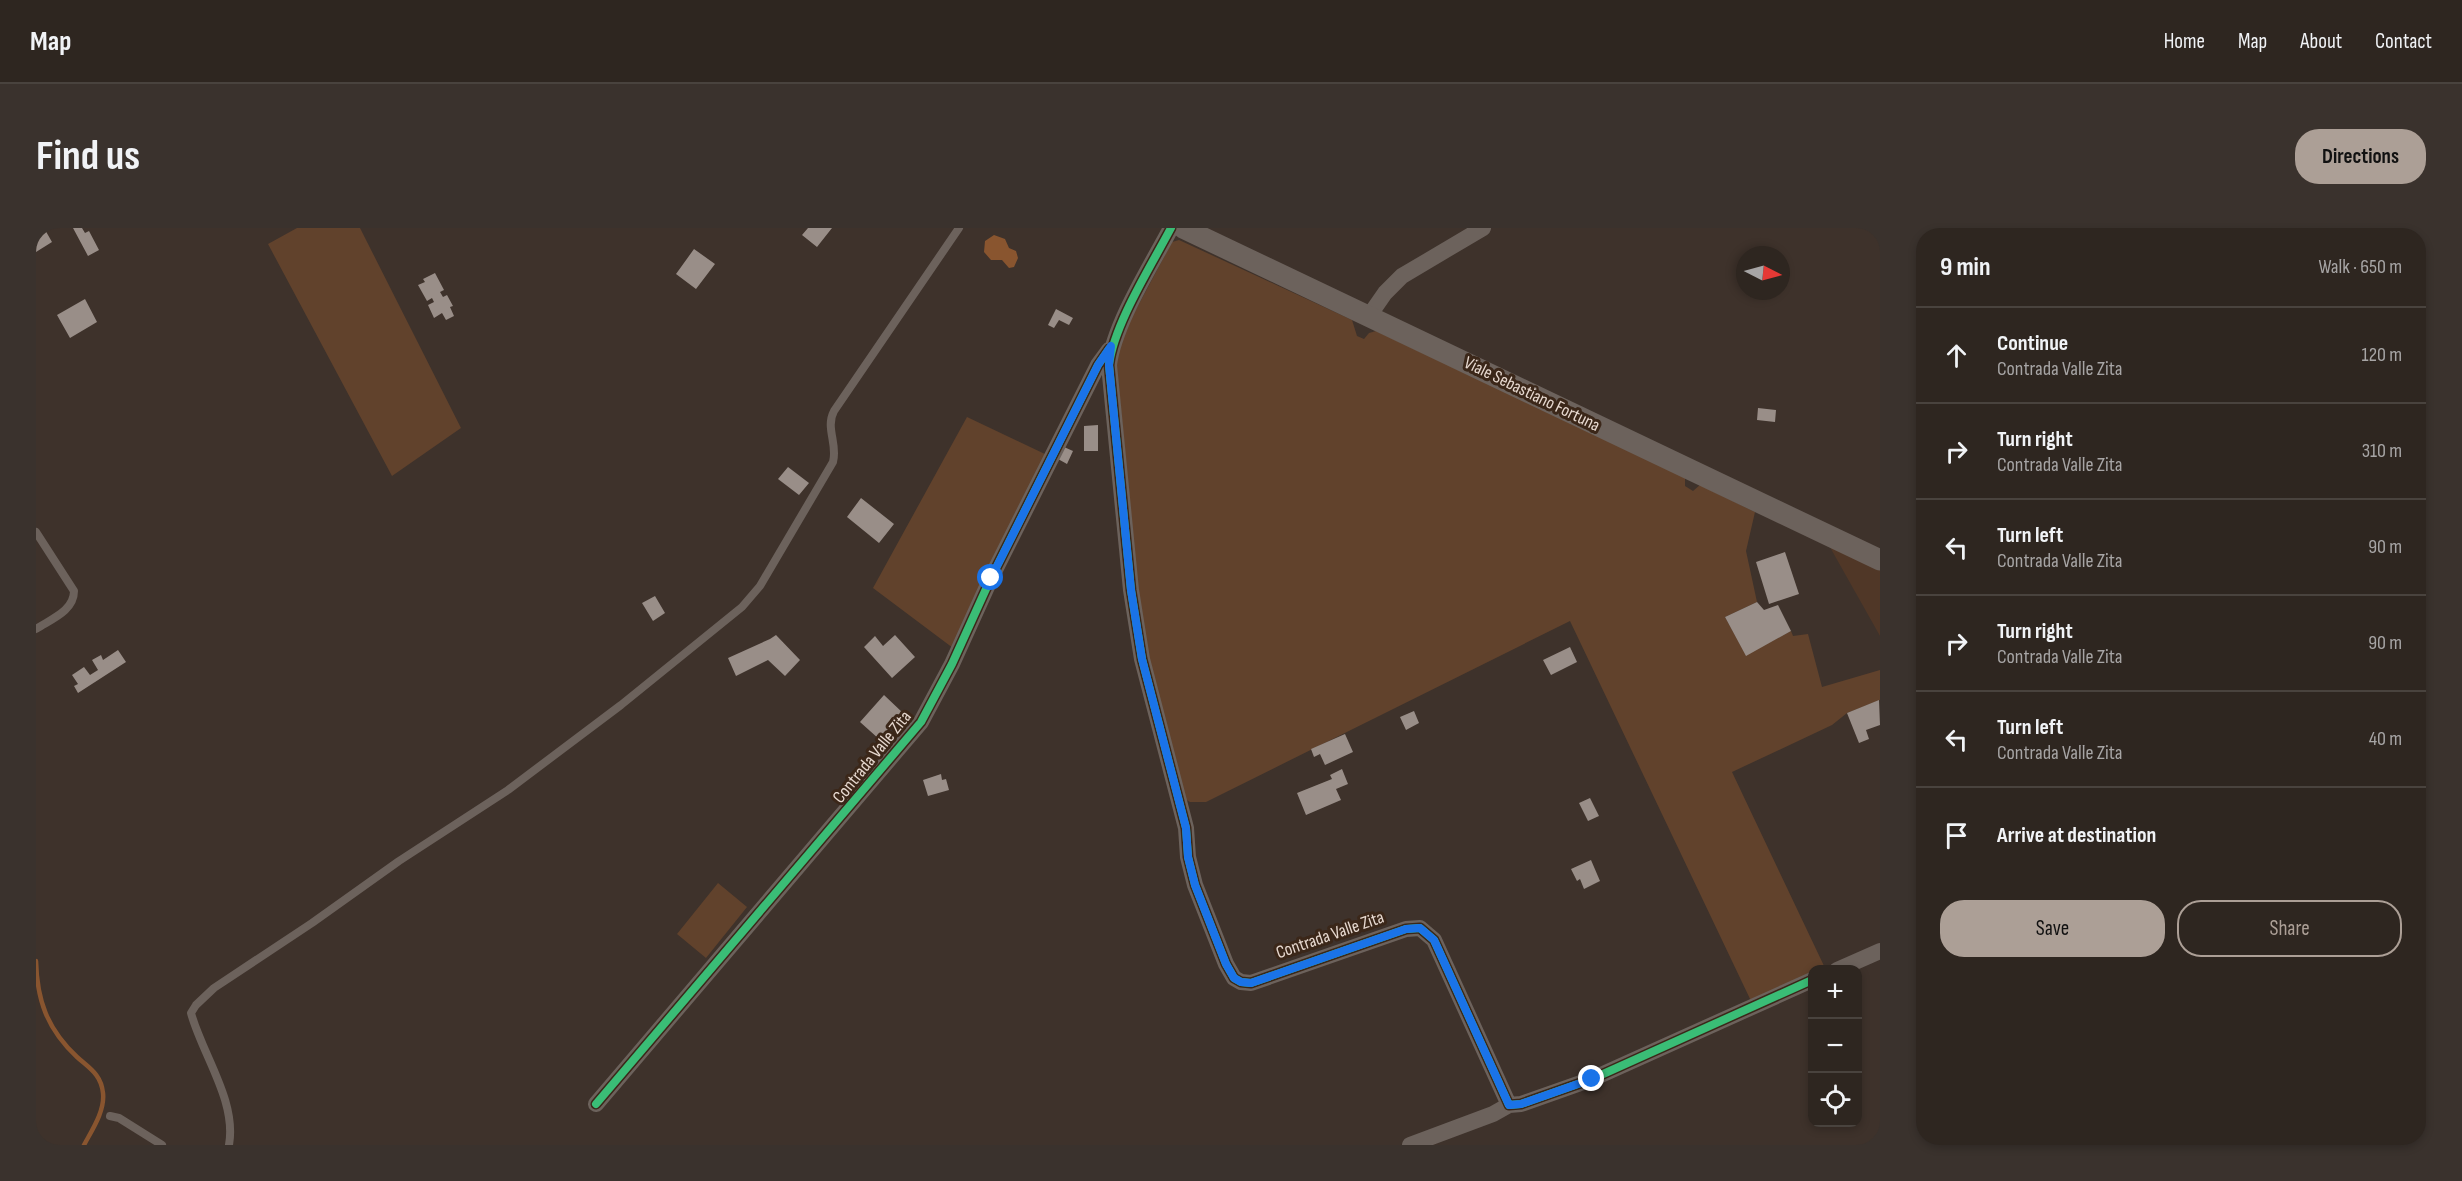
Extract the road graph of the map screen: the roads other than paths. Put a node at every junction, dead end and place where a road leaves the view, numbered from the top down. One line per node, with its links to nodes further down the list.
1 (959, 228): 17 (lane)
2 (1171, 228): 6 (street, Contrada Valle Zita)
3 (1183, 228): 5 (street, Viale Sebastiano Fortuna)
4 (1484, 228): 5 (street)
5 (1370, 316): 8 (street, Viale Sebastiano Fortuna)
6 (1111, 346): 13 (street, Contrada Valle Zita); 14 (street, Contrada Valle Zita)
7 (36, 532): 9 (lane)
8 (1880, 560)
9 (36, 630)
10 (1880, 951): 11 (street)
11 (1847, 965)
12 (1808, 982): 14 (street)
13 (596, 1104)
14 (1509, 1105): 18 (street)
15 (110, 1116): 16 (lane)
16 (162, 1145)
17 (229, 1145)
18 (1410, 1145)

